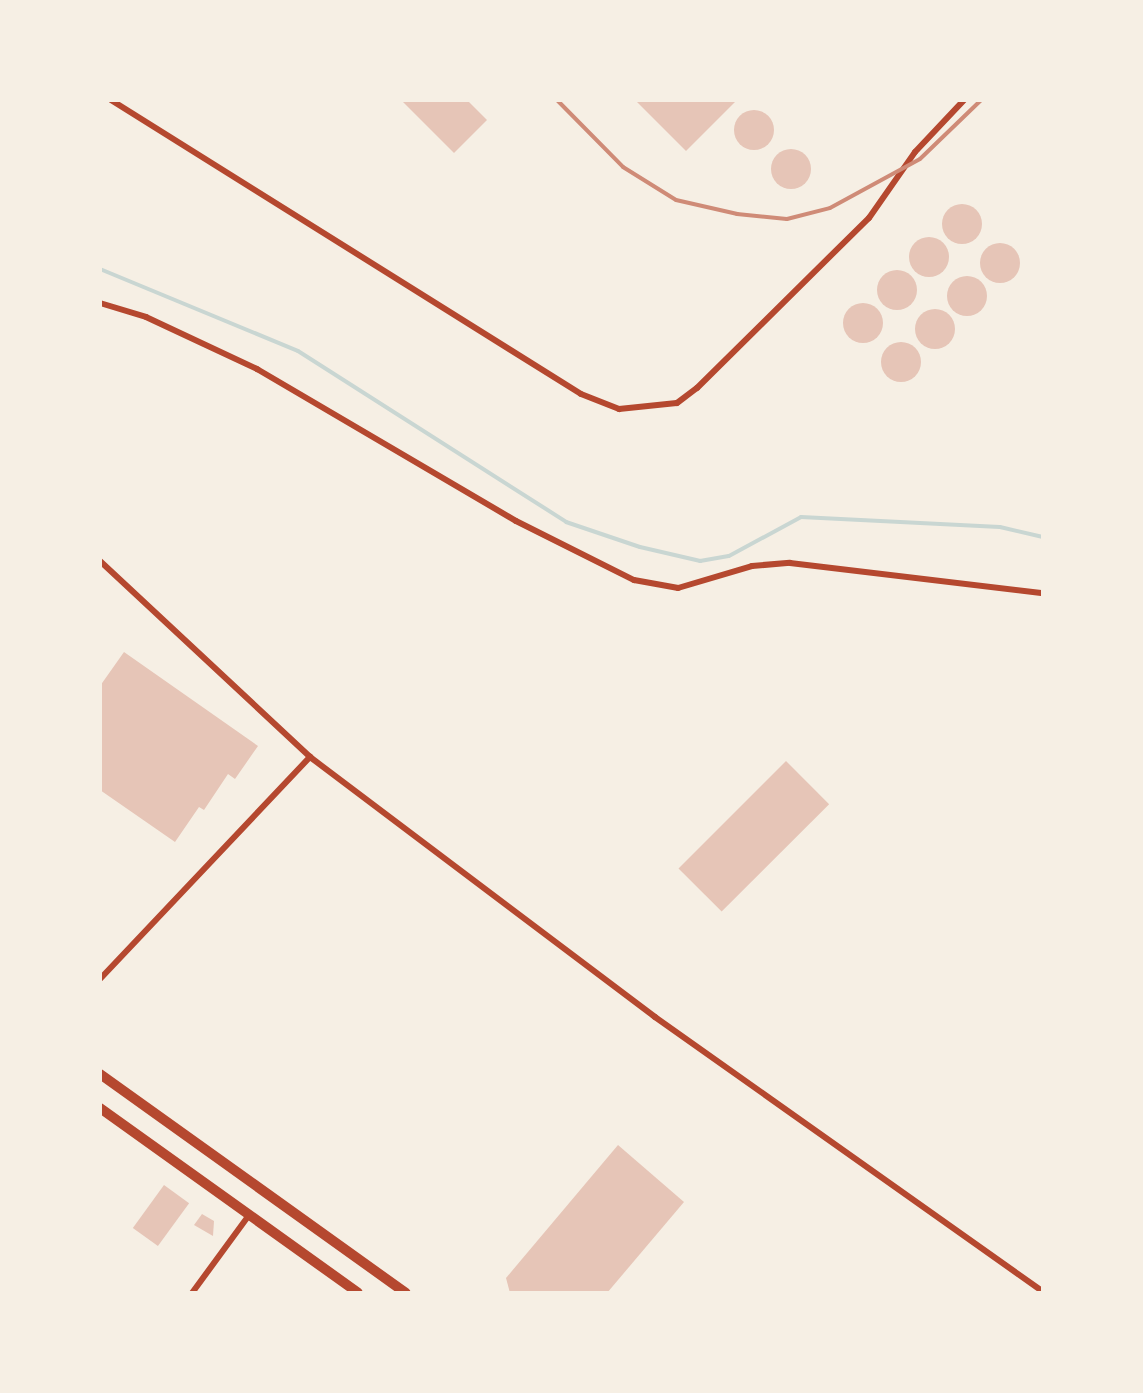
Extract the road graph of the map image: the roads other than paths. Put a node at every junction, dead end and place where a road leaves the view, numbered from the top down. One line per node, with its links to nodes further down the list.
1 (111, 100): 2 (street)
2 (964, 100)
3 (100, 303): 5 (street)
4 (100, 561): 6 (street)
5 (1043, 593)
6 (310, 757): 7 (street); 11 (street)
7 (100, 979)
8 (100, 1074): 14 (highway)
9 (100, 1108): 10 (highway)
10 (249, 1215): 12 (street); 13 (highway)
11 (1043, 1292)
12 (192, 1293)
13 (358, 1293)
14 (406, 1293)

